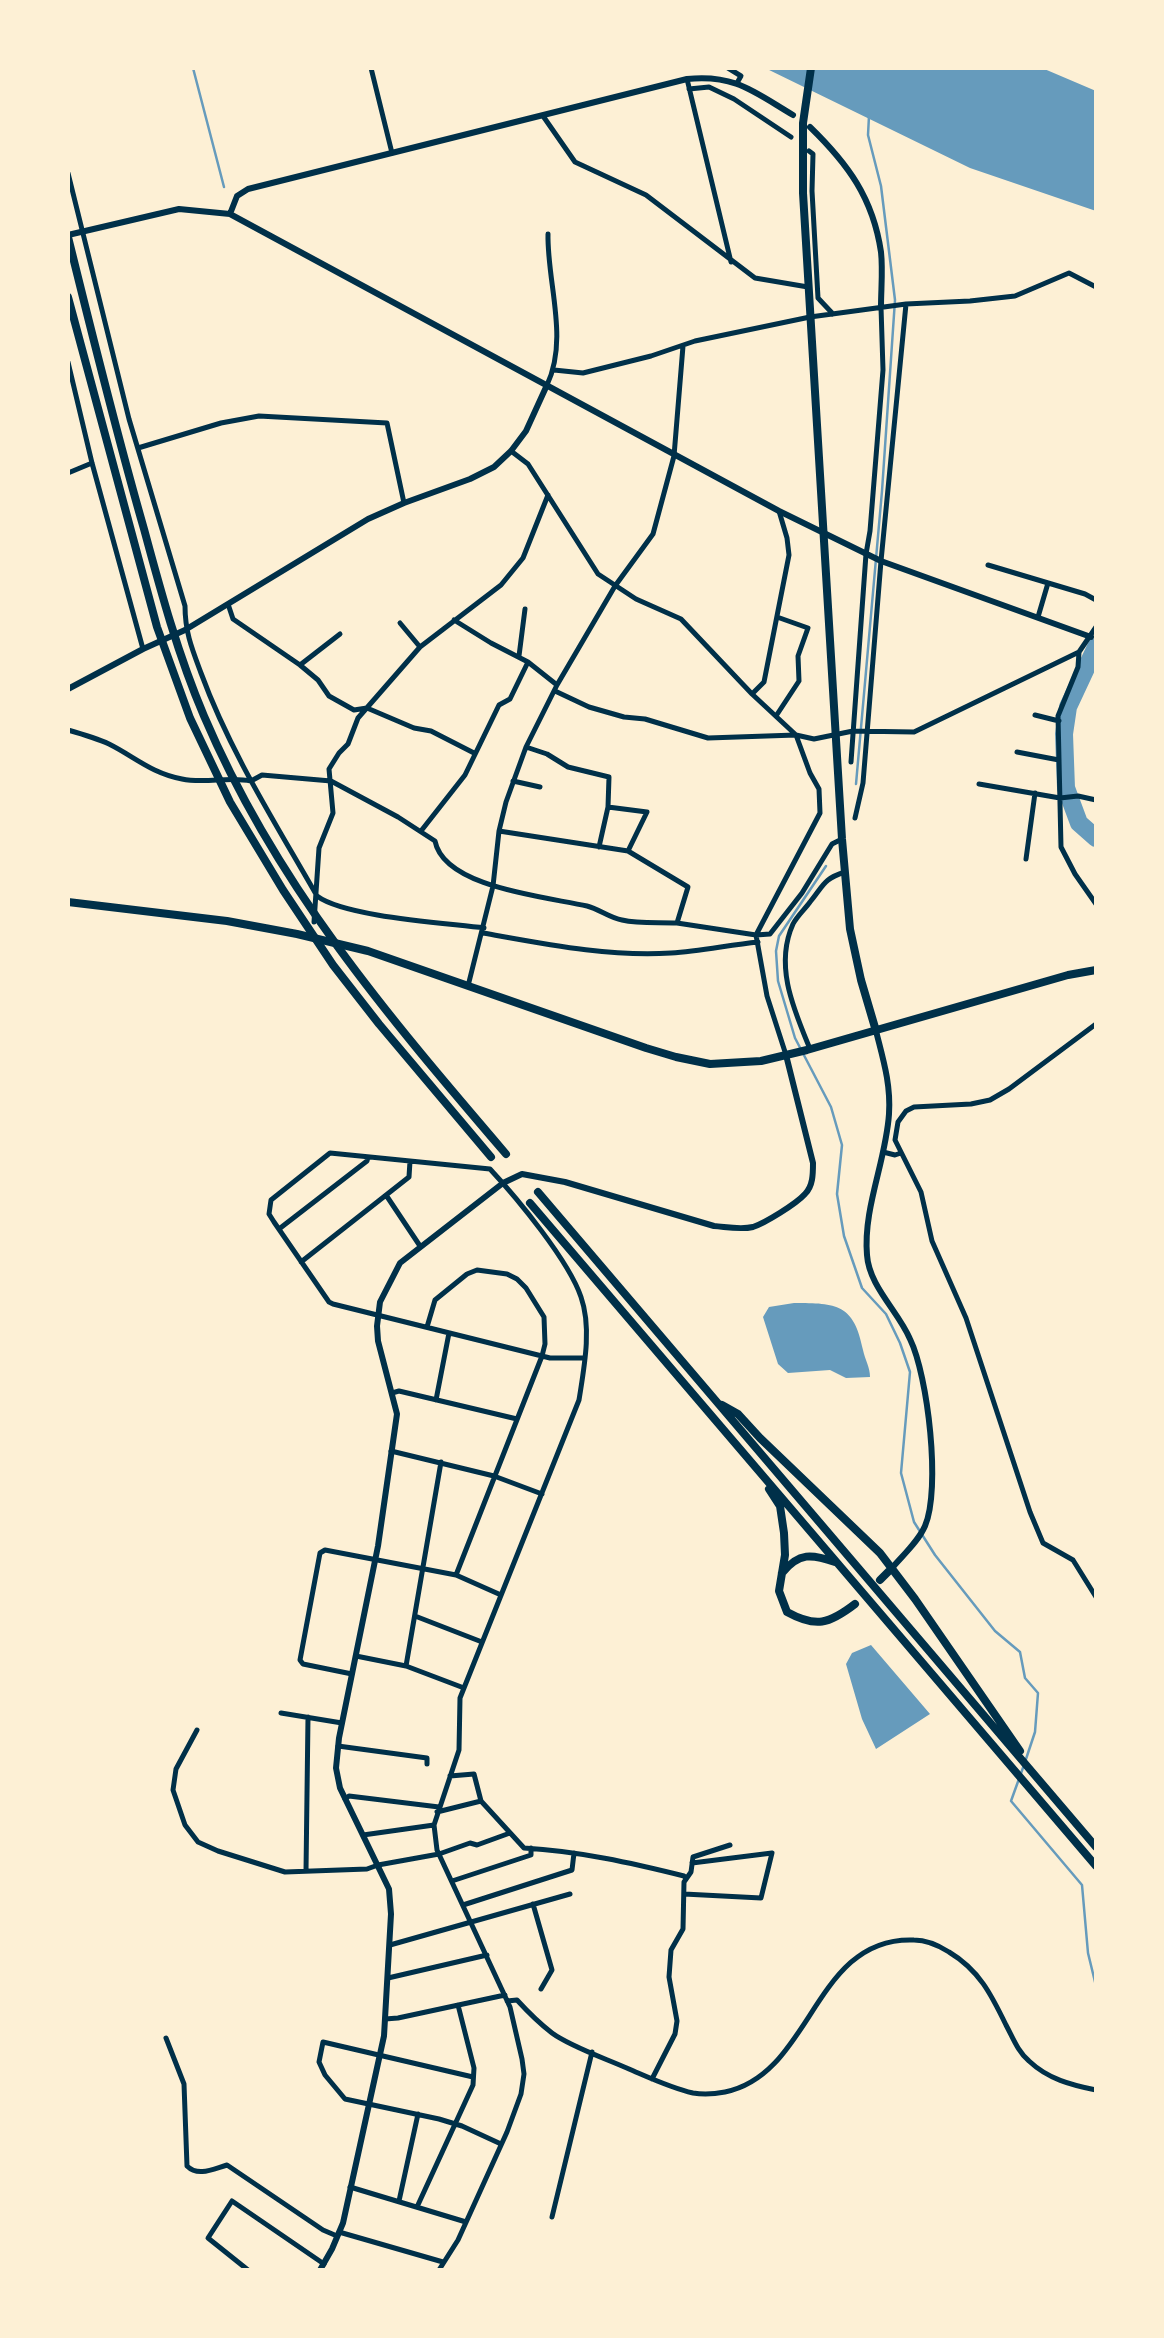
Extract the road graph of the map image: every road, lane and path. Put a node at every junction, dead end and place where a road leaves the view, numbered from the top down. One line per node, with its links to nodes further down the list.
1 (371, 68): 12 (street)
2 (728, 68): 5 (street)
3 (811, 68): 19 (main road)
4 (687, 79): 5 (street); 6 (street); 8 (street)
5 (737, 83): 7 (street)
6 (689, 89): 10 (street); 18 (street)
7 (793, 115)
8 (543, 116): 12 (street); 18 (street)
9 (810, 127): 23 (street)
10 (791, 137)
11 (809, 150): 24 (street)
12 (392, 153): 14 (street)
13 (68, 173): 15 (street)
14 (230, 214): 15 (street); 29 (street)
15 (83, 231): 17 (street); 30 (street)
16 (548, 234): 28 (street)
17 (68, 236): 112 (main road)
18 (732, 262): 19 (street)
19 (808, 287): 25 (main road)
20 (1096, 287): 22 (street)
21 (68, 297): 114 (main road)
22 (905, 304): 23 (street); 40 (street)
23 (885, 306): 24 (street); 39 (street)
24 (833, 314): 25 (street)
25 (810, 317): 26 (street); 38 (main road)
26 (683, 346): 28 (street); 32 (street)
27 (68, 362): 33 (street)
28 (554, 370): 29 (street)
29 (547, 385): 31 (street); 32 (street)
30 (138, 448): 36 (street); 52 (street)
31 (511, 451): 35 (street); 36 (street)
32 (674, 453): 37 (street); 43 (street)
33 (92, 463): 34 (street); 57 (street)
34 (68, 473)
35 (549, 494): 43 (street); 49 (street)
36 (404, 503): 45 (street)
37 (779, 511): 38 (street); 47 (street)
38 (824, 533): 39 (street); 73 (main road)
39 (866, 554): 40 (street); 70 (street)
40 (881, 561): 48 (street); 71 (street)
41 (988, 565): 42 (street)
42 (1048, 583): 44 (street); 48 (street)
43 (615, 586): 63 (street); 64 (street)
44 (1096, 600)
45 (228, 604): 52 (street); 61 (street)
46 (525, 610): 59 (street)
47 (777, 617): 64 (street); 67 (street)
48 (1038, 617): 54 (street)
49 (454, 620): 56 (street); 59 (street)
50 (400, 623): 56 (street)
51 (1096, 627): 54 (street)
52 (185, 630): 57 (street); 79 (street)
53 (340, 634): 61 (street)
54 (1088, 640): 55 (street); 58 (street)
55 (1096, 646)
56 (420, 648): 65 (street)
57 (143, 649): 62 (street)
58 (1079, 652): 68 (street); 71 (street)
59 (519, 656): 60 (street)
60 (528, 662): 63 (street); 76 (street)
61 (300, 665): 65 (street)
62 (68, 688)
63 (556, 688): 72 (street); 74 (street)
64 (752, 694): 67 (street)
65 (367, 708): 76 (street); 80 (street)
66 (1035, 715): 68 (street)
67 (776, 716): 72 (street)
68 (1059, 721): 77 (street)
69 (68, 730): 79 (street)
70 (853, 731): 71 (street); 73 (street); 78 (street)
71 (867, 731): 88 (street)
72 (796, 735): 73 (street); 103 (street)
73 (836, 736): 91 (main road)
74 (526, 747): 81 (street); 87 (street)
75 (1017, 752): 77 (street)
76 (474, 753): 89 (street)
77 (1059, 760): 85 (street)
78 (851, 762)
79 (251, 781): 80 (street); 97 (street)
80 (331, 781): 89 (street); 97 (street)
81 (513, 781): 83 (street); 90 (street)
82 (979, 784): 84 (street)
83 (540, 787)
84 (1035, 793): 85 (street); 94 (street)
85 (1060, 798): 86 (street); 99 (street)
86 (1096, 800)
87 (608, 807): 92 (street); 93 (street)
88 (855, 818)
89 (421, 831): 96 (street)
90 (499, 831): 92 (street); 96 (street)
91 (842, 839): 95 (main road); 103 (street)
92 (599, 847): 93 (street)
93 (628, 851): 101 (street)
94 (1027, 859)
95 (845, 872): 107 (main road); 108 (street)
96 (494, 886): 101 (street); 102 (street)
97 (317, 896): 100 (street); 102 (street)
98 (68, 902): 105 (main road)
99 (1096, 904)
100 (314, 922)
101 (677, 923): 103 (street)
102 (484, 930): 103 (street); 105 (street)
103 (757, 938): 109 (street)
104 (1096, 970): 107 (main road)
105 (468, 986): 109 (main road)
106 (1096, 1024): 111 (street)
107 (876, 1031): 108 (main road); 110 (street)
108 (808, 1050): 109 (main road)
109 (786, 1055): 116 (street)
110 (883, 1152): 111 (street); 139 (street)
111 (901, 1153): 145 (street)
112 (506, 1154)
113 (368, 1157): 115 (street); 120 (street); 120 (street)
114 (491, 1157)
115 (410, 1161): 116 (street); 118 (street)
116 (503, 1183): 121 (street); 127 (street)
117 (538, 1192): 130 (main road)
118 (386, 1195): 121 (street); 122 (street)
119 (530, 1203): 132 (main road)
120 (279, 1229): 122 (street)
121 (420, 1246): 123 (street)
122 (301, 1262): 123 (street)
123 (378, 1315): 124 (street); 128 (street)
124 (427, 1327): 125 (street); 126 (street)
125 (449, 1333): 126 (street); 129 (street)
126 (542, 1356): 127 (street); 131 (street)
127 (584, 1358): 136 (street)
128 (391, 1393): 129 (street); 133 (street)
129 (436, 1400): 131 (street)
130 (716, 1401): 139 (main road); 159 (main road)
131 (517, 1419): 135 (street)
132 (742, 1449): 138 (main road); 142 (main road)
133 (391, 1451): 134 (street); 137 (street)
134 (441, 1462): 135 (street); 140 (street)
135 (494, 1476): 136 (street); 141 (street)
136 (541, 1494): 144 (street)
137 (375, 1560): 140 (street); 149 (street); 151 (street)
138 (835, 1562): 142 (main road); 174 (main road)
139 (892, 1568): 143 (main road); 159 (main road)
140 (424, 1569): 141 (street); 147 (street)
141 (456, 1576): 144 (street)
142 (780, 1576): 146 (main road)
143 (880, 1580)
144 (501, 1595): 148 (street)
145 (1096, 1597)
146 (855, 1604)
147 (415, 1616): 148 (street); 150 (street)
148 (482, 1642): 152 (street)
149 (356, 1656): 150 (street); 151 (street)
150 (406, 1666): 152 (street)
151 (352, 1674): 155 (street)
152 (464, 1688): 160 (street)
153 (281, 1713): 154 (street)
154 (308, 1717): 155 (street); 175 (street)
155 (342, 1723): 157 (street)
156 (197, 1730): 175 (street)
157 (338, 1746): 158 (street); 161 (street)
158 (427, 1765)
159 (1032, 1771): 168 (main road)
160 (450, 1776): 162 (street); 163 (street)
161 (345, 1799): 163 (street); 166 (street)
162 (481, 1801): 163 (street); 165 (street)
163 (438, 1810): 164 (street)
164 (434, 1825): 166 (street); 171 (street)
165 (510, 1833): 169 (street); 171 (street)
166 (363, 1835): 173 (street)
167 (730, 1845): 172 (street)
168 (1096, 1847)
169 (531, 1848): 170 (street); 177 (street)
170 (575, 1853): 176 (street); 181 (street)
171 (439, 1854): 173 (street); 177 (street)
172 (692, 1863): 176 (street); 179 (street)
173 (377, 1865): 175 (street); 183 (street)
174 (1096, 1866)
175 (306, 1871)
176 (685, 1879): 179 (street)
177 (452, 1881): 181 (street)
178 (570, 1894): 180 (street)
179 (684, 1894): 194 (street)
180 (533, 1904): 182 (street); 186 (street)
181 (463, 1905): 182 (street)
182 (471, 1921): 183 (street); 184 (street)
183 (390, 1945): 185 (street)
184 (487, 1955): 185 (street); 187 (street)
185 (388, 1978): 189 (street)
186 (541, 1989)
187 (506, 1998): 188 (street); 191 (street); 199 (street)
188 (458, 2005): 189 (street); 193 (street)
189 (385, 2019): 192 (street)
190 (166, 2038): 205 (street)
191 (592, 2052): 194 (street); 203 (street)
192 (380, 2054): 193 (street); 196 (street); 196 (street)
193 (473, 2077): 198 (street)
194 (652, 2079): 195 (street)
195 (1096, 2091)
196 (369, 2103): 197 (street); 200 (street)
197 (418, 2114): 198 (street); 201 (street)
198 (455, 2124): 199 (street); 202 (street)
199 (501, 2144): 204 (street)
200 (350, 2187): 201 (street); 205 (street)
201 (399, 2201): 202 (street)
202 (417, 2207): 204 (street)
203 (552, 2217)
204 (466, 2222): 206 (street)
205 (338, 2234): 206 (street); 207 (street)
206 (443, 2262): 209 (street)
207 (322, 2268): 208 (street)
208 (248, 2270)
209 (439, 2270)

